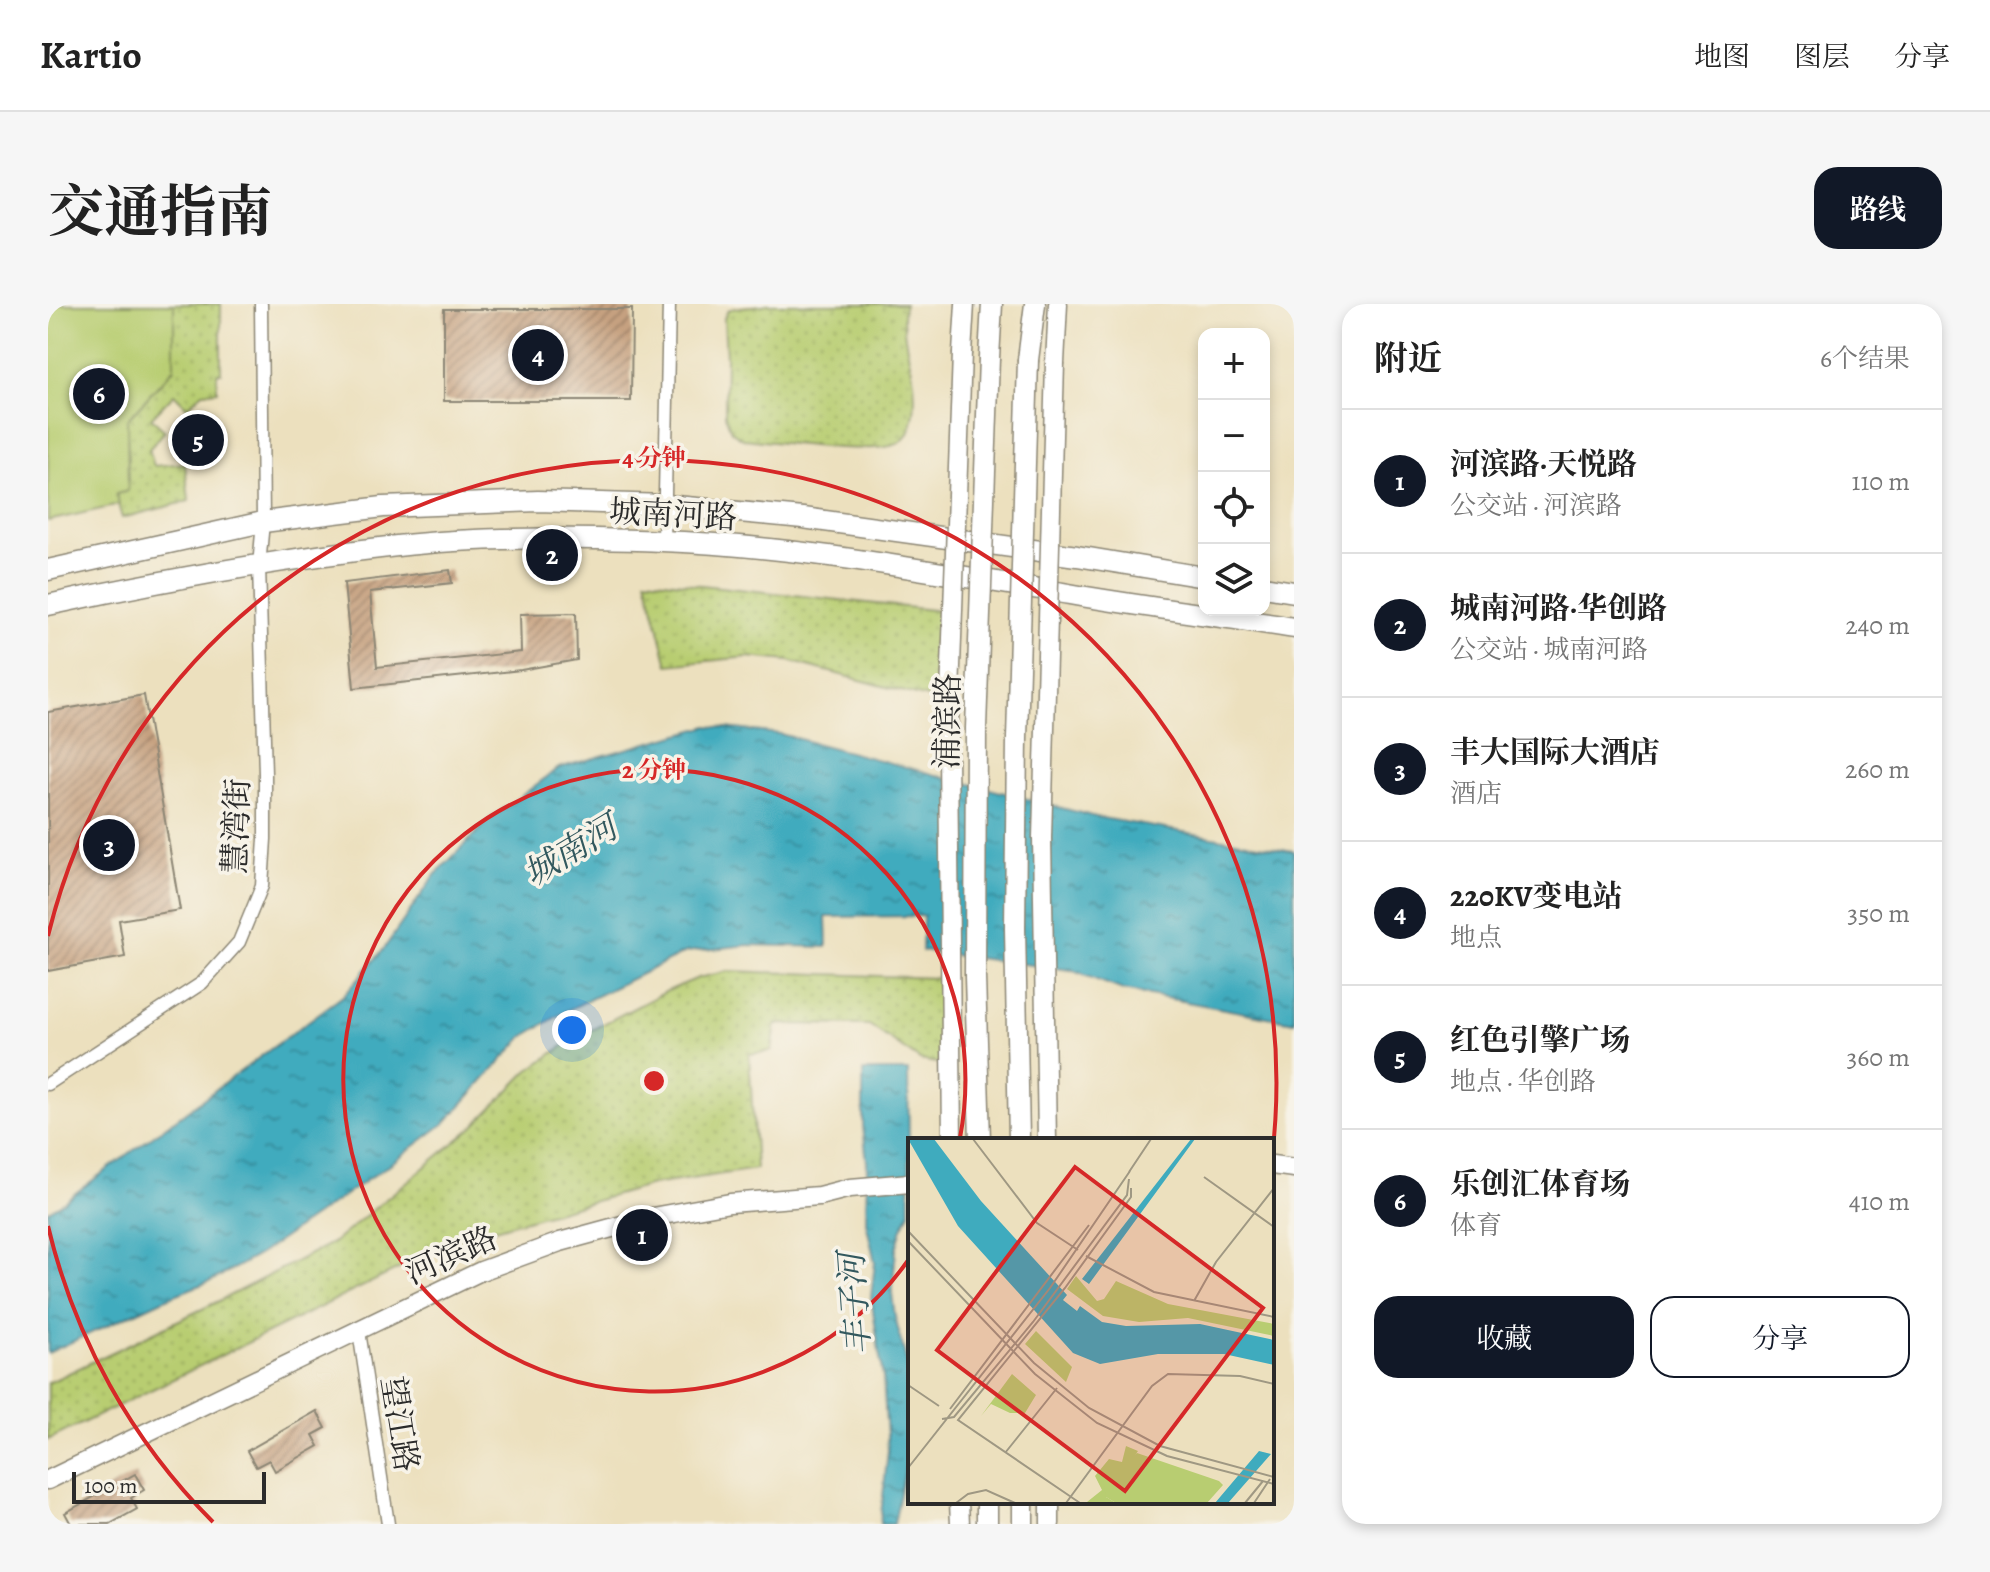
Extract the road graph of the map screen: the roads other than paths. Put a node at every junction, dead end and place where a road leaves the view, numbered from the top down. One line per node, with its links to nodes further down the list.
1 (261, 304): 8 (street, 慧湾街)
2 (669, 304): 7 (street)
3 (965, 304): 18 (street, 浦滨路, bridge)
4 (990, 304): 19 (main road, 浦滨路, bridge)
5 (1035, 304): 20 (main road, bridge)
6 (1058, 304): 21 (street, bridge)
7 (665, 505): 8 (main road, 城南河路); 9 (street); 12 (main road, 城南河路)
8 (263, 522): 10 (street, 慧湾街); 11 (main road, 城南河路)
9 (664, 541): 10 (main road, 城南河路); 16 (main road, 城南河路)
10 (259, 566): 15 (main road, 城南河路); 17 (street, 慧湾街)
11 (48, 570)
12 (1198, 576)
13 (1270, 588): 14 (main road)
14 (1294, 592)
15 (48, 605)
16 (1294, 628)
17 (48, 1084)
18 (952, 1138)
19 (980, 1138)
20 (1019, 1138)
21 (1047, 1138)
22 (1274, 1165): 23 (street)
23 (1294, 1168)
24 (908, 1183): 25 (street, 河滨路)
25 (359, 1331): 26 (street, 河滨路); 28 (street, 望江路)
26 (48, 1480)
27 (959, 1504): 29 (street)
28 (388, 1524)
29 (960, 1524)

